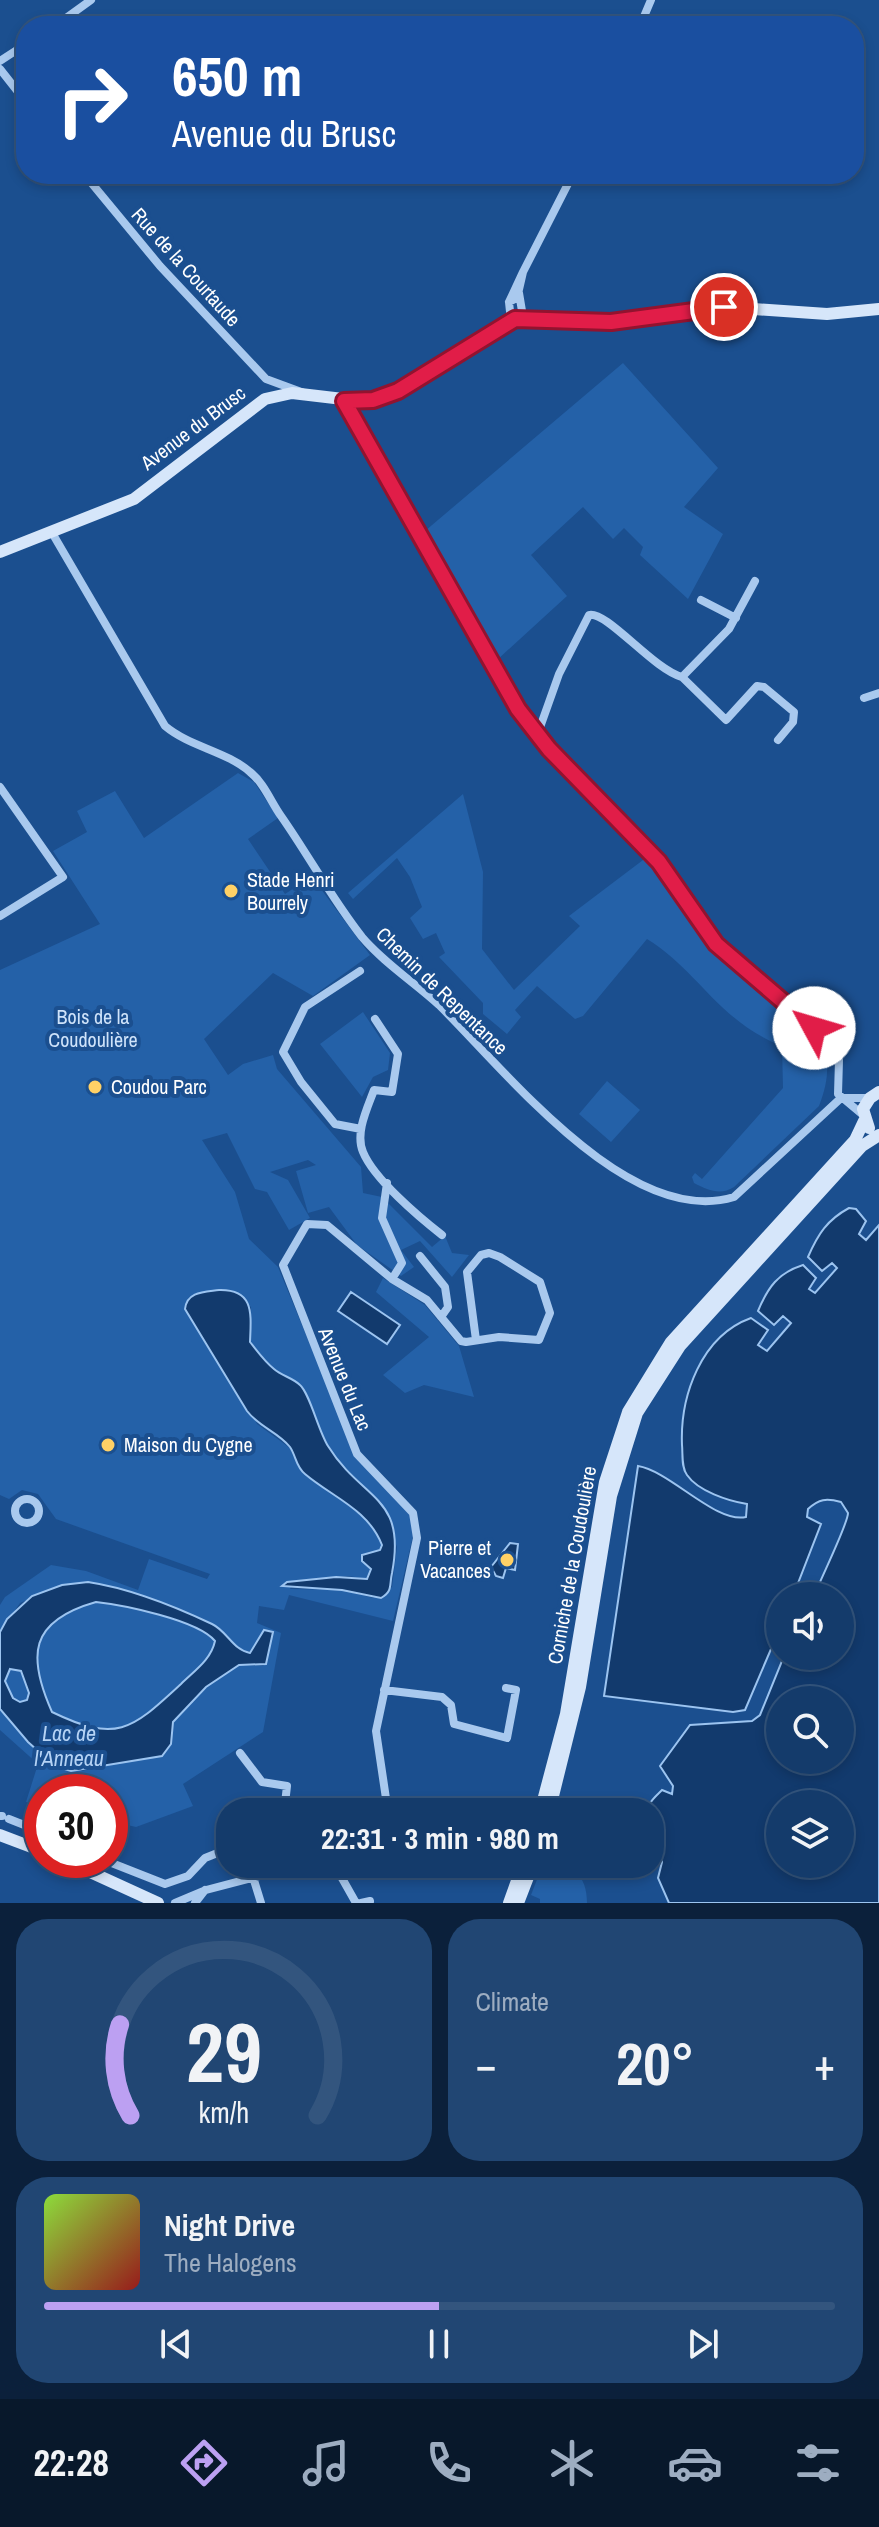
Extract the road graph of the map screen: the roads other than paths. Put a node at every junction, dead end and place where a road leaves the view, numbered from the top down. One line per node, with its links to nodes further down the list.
1 (91, 0): 2 (street)
2 (69, 16)
3 (0, 69): 4 (street)
4 (16, 89)
5 (92, 184): 12 (street, Rue de la Courtaude)
6 (568, 184): 7 (street)
7 (523, 272): 8 (street); 9 (street)
8 (519, 293): 9 (street); 11 (street)
9 (509, 302): 11 (street)
10 (879, 309): 11 (main road)
11 (517, 319): 16 (main road, Avenue du Brusc)
12 (266, 379): 13 (street, Rue de la Courtaude); 15 (street, Rue de la Courtaude)
13 (276, 384): 14 (street, Rue de la Courtaude); 15 (street)
14 (304, 394): 15 (main road, Avenue du Brusc); 16 (main road, Avenue du Brusc)
15 (271, 397): 17 (main road, Avenue du Brusc)
16 (344, 401): 25 (street)
17 (51, 531): 18 (main road, Avenue du Brusc); 32 (street, Chemin de Repentance)
18 (0, 552)
19 (755, 581): 21 (street)
20 (701, 600): 21 (street)
21 (736, 618): 22 (street)
22 (682, 677): 25 (street); 26 (street)
23 (879, 693): 24 (street)
24 (864, 698)
25 (538, 733): 32 (street)
26 (778, 740)
27 (0, 787): 28 (street)
28 (0, 916)
29 (360, 971): 34 (street)
30 (375, 1019): 34 (street)
31 (874, 1095): 32 (street); 33 (main road, Corniche de la Coudoulière)
32 (841, 1098): 33 (street)
33 (864, 1118): 35 (main road); 47 (main road, Corniche de la Coudoulière)
34 (361, 1129): 36 (street)
35 (879, 1135): 48 (main road, Corniche de la Coudoulière)
36 (387, 1183): 37 (street); 39 (street)
37 (442, 1235)
38 (420, 1256): 40 (street)
39 (392, 1279): 40 (street); 43 (street, Avenue du Lac)
40 (441, 1317): 41 (street)
41 (475, 1340): 41 (street)
42 (506, 1688): 43 (street)
43 (384, 1690): 46 (street, Avenue du Lac)
44 (240, 1753): 45 (street)
45 (286, 1798)
46 (386, 1798)
47 (544, 1798)
48 (552, 1798)
49 (4, 1817): 50 (street)
50 (24, 1825)
51 (0, 1835): 52 (main road)
52 (24, 1844)
53 (216, 1854): 54 (street)
54 (128, 1869)
55 (103, 1878): 63 (main road)
56 (249, 1878): 61 (street)
57 (253, 1878): 66 (street)
58 (344, 1878): 62 (street)
59 (518, 1878): 67 (main road)
60 (528, 1878): 68 (main road)
61 (206, 1890): 64 (street); 65 (street)
62 (362, 1902)
63 (158, 1903)
64 (175, 1903)
65 (195, 1903)
66 (261, 1903)
67 (509, 1903)
68 (518, 1903)

